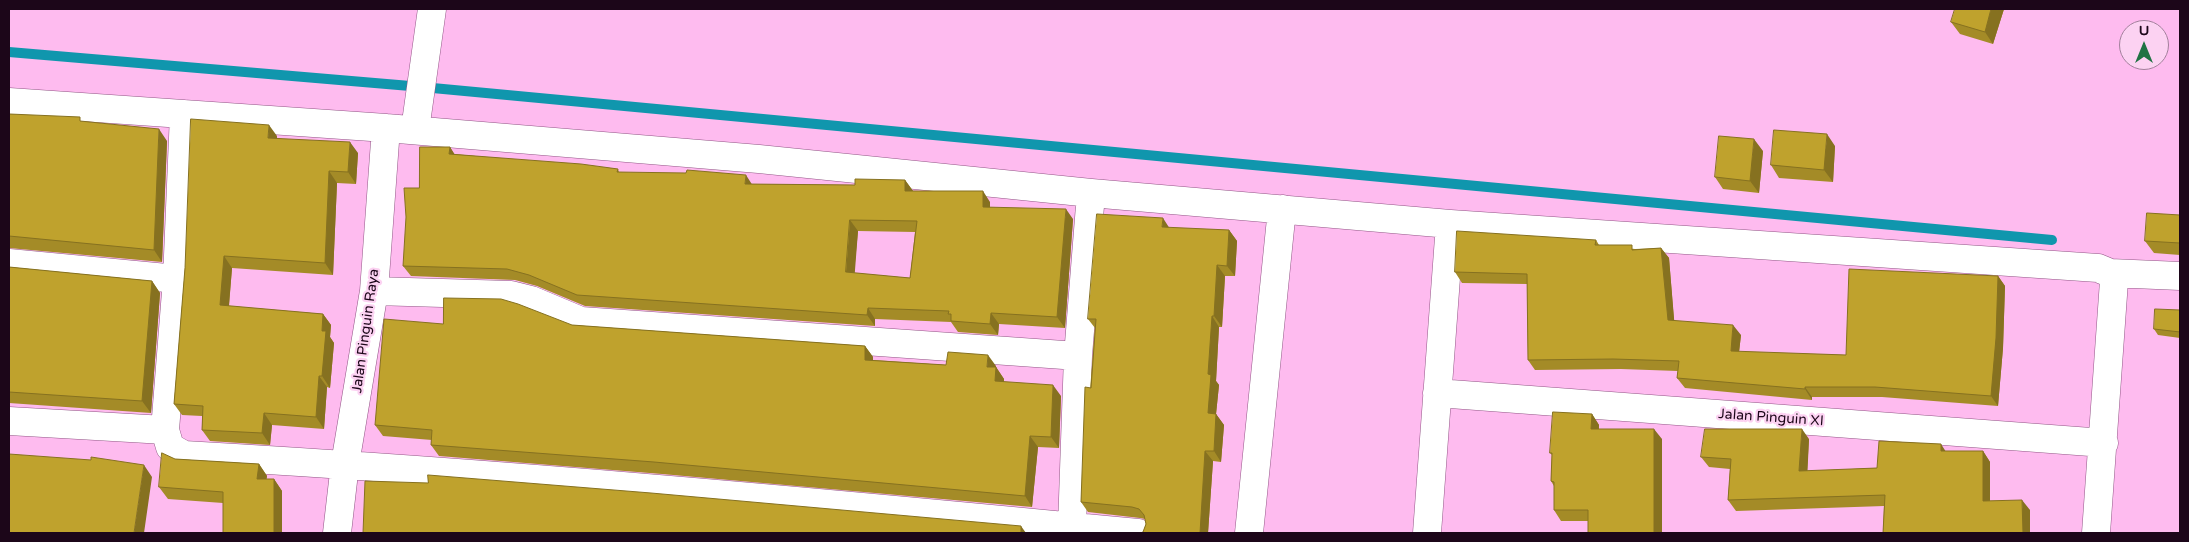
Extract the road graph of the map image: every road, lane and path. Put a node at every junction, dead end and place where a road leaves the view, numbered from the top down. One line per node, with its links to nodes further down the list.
1 (432, 9): 5 (street)
2 (9, 102): 3 (street)
3 (184, 114): 4 (street); 12 (street)
4 (386, 128): 5 (street); 13 (street, Jalan Pinguin Raya)
5 (416, 130): 6 (street)
6 (1091, 194): 7 (street); 14 (street)
7 (1282, 209): 8 (street); 23 (street)
8 (1450, 224): 10 (street); 15 (street)
9 (9, 263): 12 (street)
10 (2110, 273): 11 (street); 18 (street)
11 (2180, 276)
12 (177, 279): 17 (street)
13 (374, 291): 14 (street); 19 (street, Jalan Pinguin Raya)
14 (1078, 356): 20 (street)
15 (1437, 393): 18 (street, Jalan Pinguin XI); 24 (street)
16 (9, 420): 17 (street)
17 (165, 430): 19 (street)
18 (2104, 443): 25 (street)
19 (345, 464): 20 (street); 21 (street, Jalan Pinguin Raya)
20 (1072, 527): 22 (street)
21 (337, 533)
22 (1138, 533)
23 (1249, 533)
24 (1427, 533)
25 (2096, 533)

